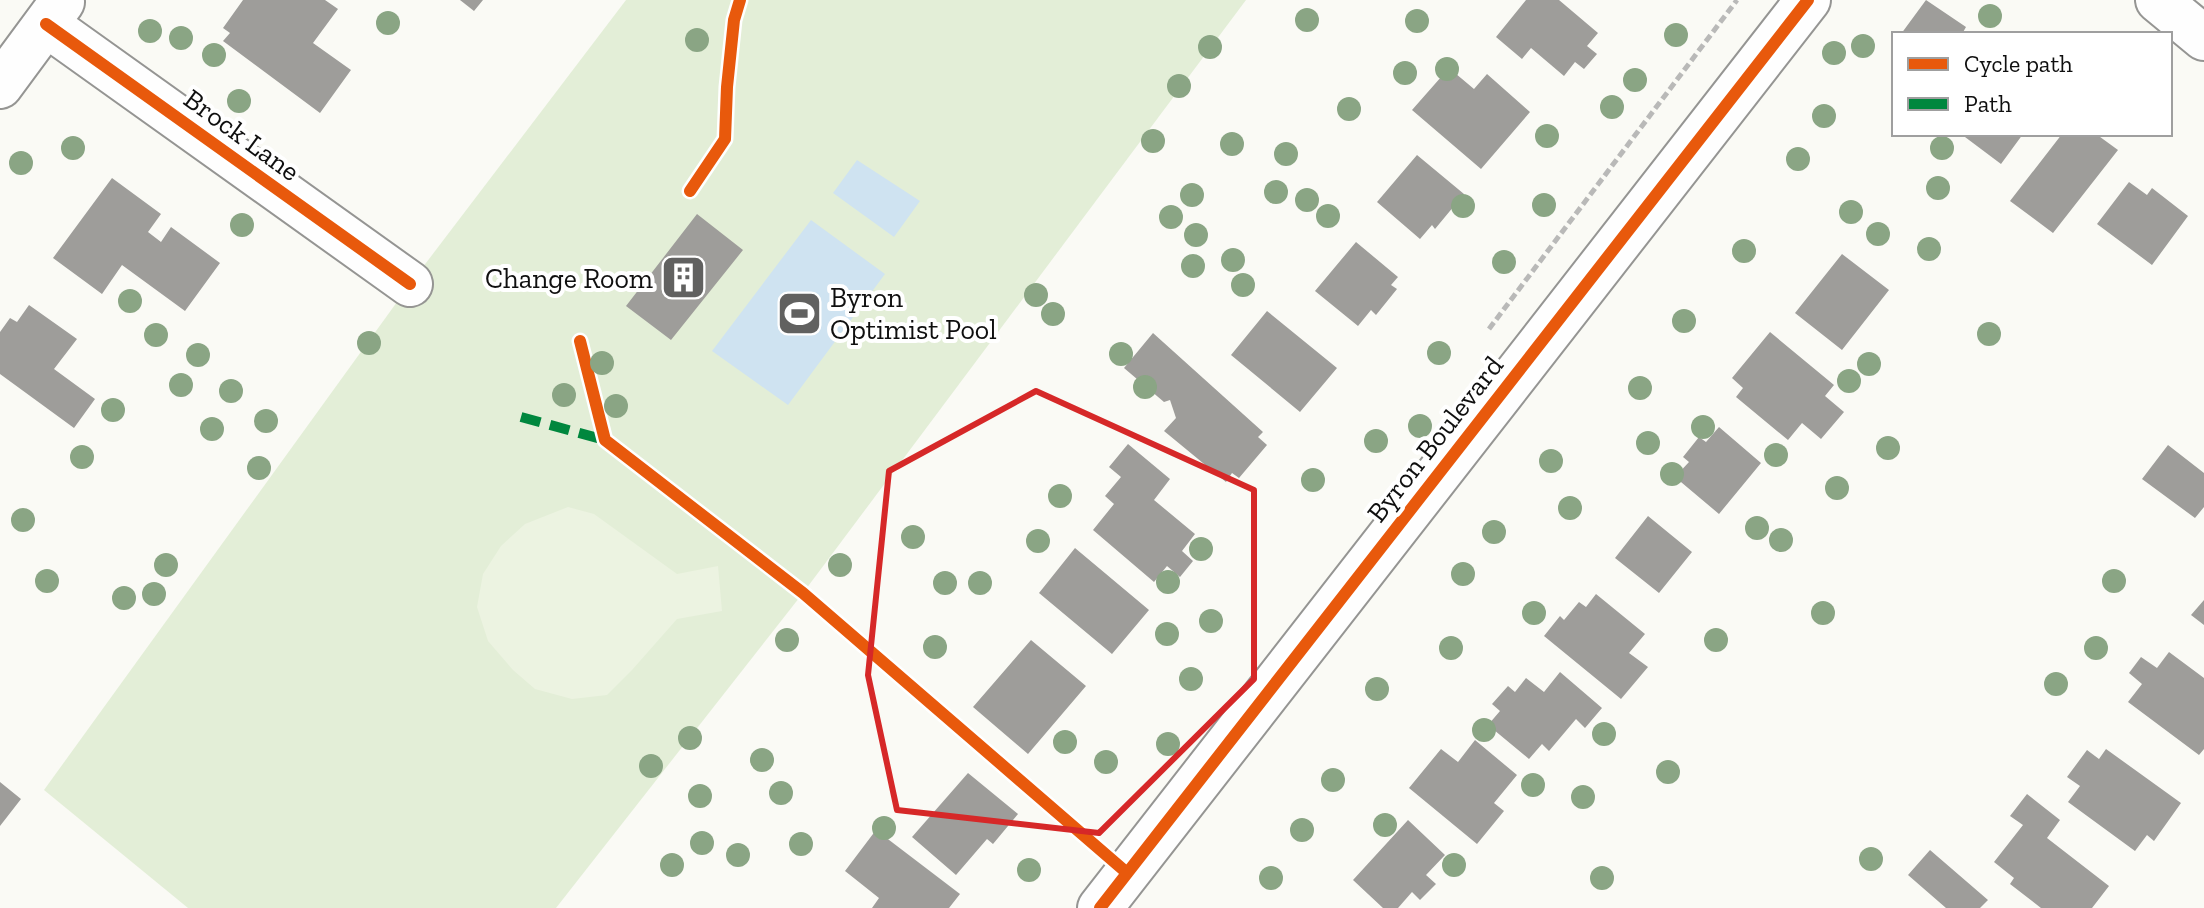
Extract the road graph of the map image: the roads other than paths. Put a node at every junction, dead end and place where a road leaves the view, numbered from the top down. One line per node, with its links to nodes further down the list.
1 (1808, 0): 7 (street, Byron Boulevard)
2 (2158, 0): 4 (street)
3 (55, 12): 5 (street); 6 (street, Brock Lane)
4 (2204, 38)
5 (0, 86)
6 (410, 284)
7 (1100, 908)

